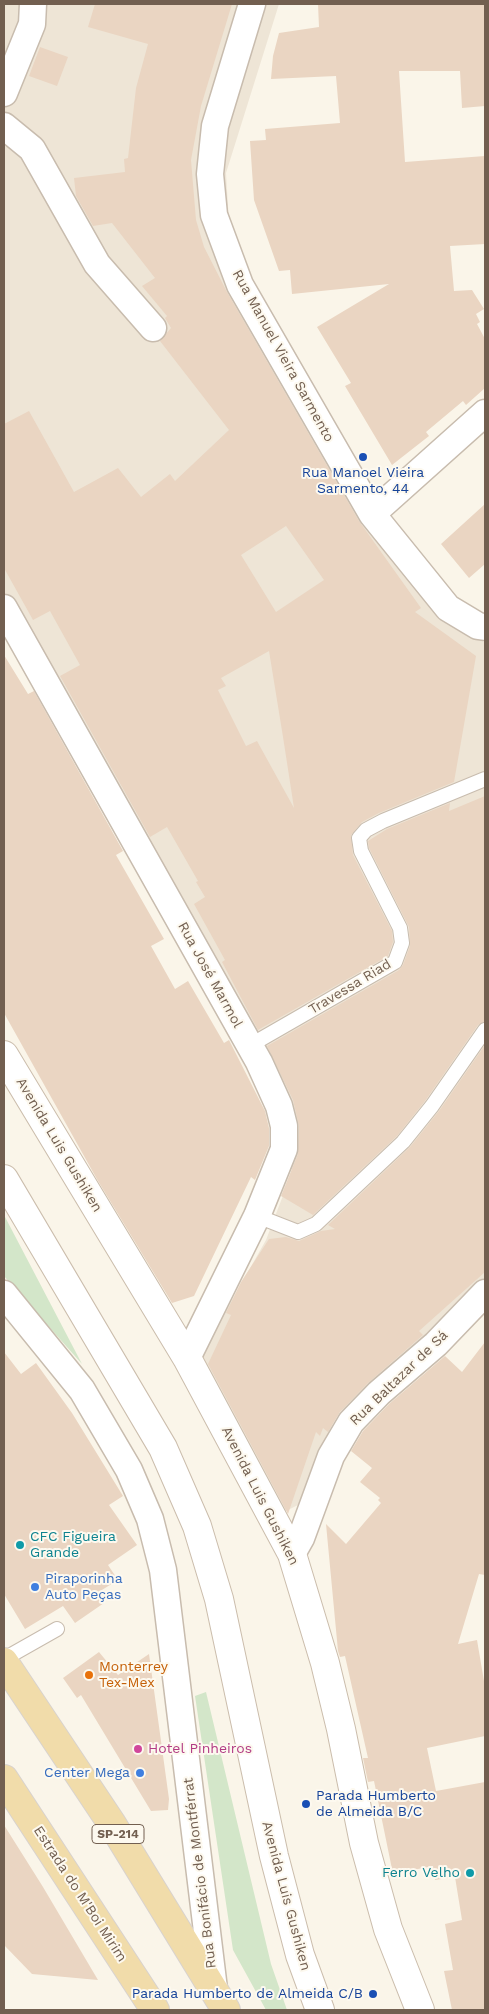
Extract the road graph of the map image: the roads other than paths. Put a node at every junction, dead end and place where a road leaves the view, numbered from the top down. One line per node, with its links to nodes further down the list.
1 (33, 4): 3 (street)
2 (252, 4): 7 (street, Rua Manuel Vieira Sarmento)
3 (4, 93)
4 (4, 126): 5 (street)
5 (153, 328)
6 (485, 413): 7 (street)
7 (372, 514): 9 (street, Rua Manuel Vieira Sarmento)
8 (4, 608): 12 (street, Rua José Marmol)
9 (485, 626)
10 (485, 779): 12 (lane, Travessa Riad)
11 (485, 1030): 15 (lane)
12 (249, 1046): 15 (street, Rua José Marmol)
13 (4, 1055): 18 (main road, Avenida Luis Gushiken)
14 (4, 1179): 25 (main road, Avenida Luis Gushiken)
15 (257, 1216): 18 (street, Rua José Marmol)
16 (485, 1293): 19 (street, Rua Baltazar de Sá)
17 (4, 1294): 23 (street, Rua Bonifácio de Montférrat)
18 (187, 1358): 19 (main road, Avenida Luis Gushiken)
19 (292, 1554): 26 (main road, Avenida Luis Gushiken)
20 (57, 1629): 21 (lane)
21 (4, 1661): 23 (main road, SP-214)
22 (4, 1779): 24 (main road, Estrada do M'Boi Mirim)
23 (220, 2000)
24 (155, 2010)
25 (320, 2010)
26 (420, 2010)

